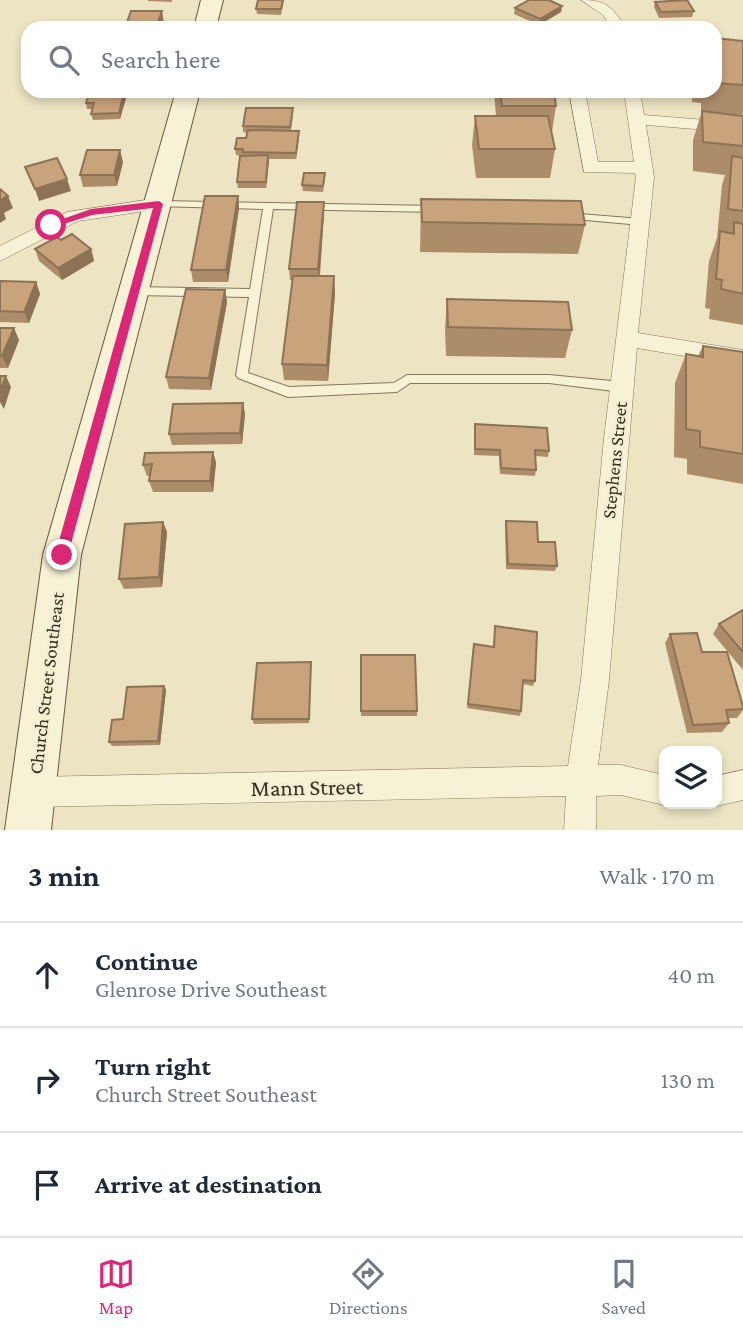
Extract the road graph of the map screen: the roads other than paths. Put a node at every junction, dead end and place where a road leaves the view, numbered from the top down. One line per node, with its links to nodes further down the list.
1 (212, 0): 3 (street)
2 (588, 0): 4 (street)
3 (207, 21)
4 (614, 21)
5 (186, 98): 11 (street, Church Street Southeast)
6 (578, 98): 10 (street)
7 (633, 98): 8 (street, Stephens Street)
8 (637, 119): 9 (street); 10 (street, Stephens Street)
9 (743, 128)
10 (644, 167): 15 (street, Stephens Street)
11 (159, 204): 12 (lane); 16 (street); 17 (street, Church Street Southeast)
12 (268, 206): 13 (lane); 18 (lane)
13 (457, 209)
14 (562, 216): 15 (lane)
15 (641, 222): 19 (street, Stephens Street)
16 (0, 254)
17 (134, 291): 18 (lane); 26 (street, Church Street Southeast)
18 (255, 292): 21 (lane)
19 (627, 339): 20 (street); 21 (street, Stephens Street)
20 (743, 358)
21 (622, 387): 22 (street, Stephens Street)
22 (581, 782): 24 (street, Mann Street); 26 (street, Mann Street); 28 (street, Stephens Street)
23 (743, 785): 25 (street)
24 (659, 789)
25 (722, 790)
26 (33, 792): 27 (street, Church Street Southeast)
27 (28, 830)
28 (580, 830)

